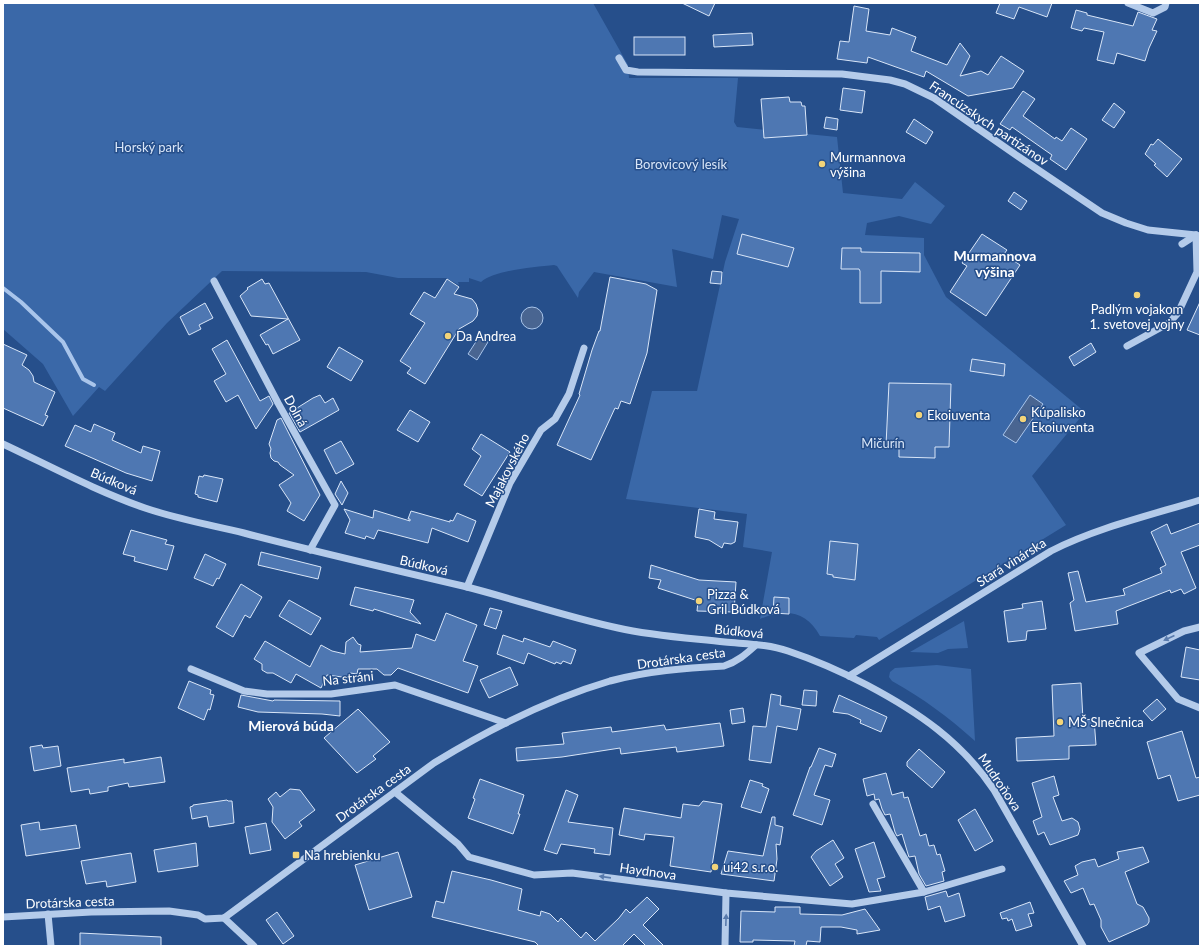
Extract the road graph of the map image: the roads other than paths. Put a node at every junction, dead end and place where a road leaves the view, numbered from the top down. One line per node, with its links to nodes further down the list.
1 (1128, 3): 2 (street)
2 (1166, 3)
3 (619, 58): 4 (street, Francúzskych partizánov)
4 (1196, 235): 5 (street); 7 (street)
5 (1182, 244)
6 (214, 281): 11 (street, Dolná)
7 (1127, 346)
8 (584, 348): 12 (street, Majakovského)
9 (3, 444): 11 (street, Búdková)
10 (1200, 500): 16 (street, Stará vinárska)
11 (310, 550): 12 (street, Búdková)
12 (467, 587): 14 (street, Búdková)
13 (1200, 627): 17 (street, one-way to 17)
14 (756, 645): 16 (street, Búdková); 18 (street, Drotárska cesta)
15 (191, 669): 18 (street, Na stráni)
16 (849, 676): 30 (street, Mudroňova)
17 (1200, 708)
18 (506, 723): 19 (street, Drotárska cesta)
19 (395, 792): 23 (street, Haydnova, one-way to 19); 26 (street, Drotárska cesta)
20 (874, 804): 22 (street)
21 (1002, 869): 22 (street, Haydnova)
22 (924, 892): 23 (street, Haydnova)
23 (726, 893): 29 (street, one-way to 23)
24 (48, 914): 25 (street, Drotárska cesta); 26 (street, Drotárska cesta); 27 (street)
25 (3, 917)
26 (224, 918): 28 (street)
27 (51, 946)
28 (254, 946)
29 (725, 946)
30 (1083, 946)

